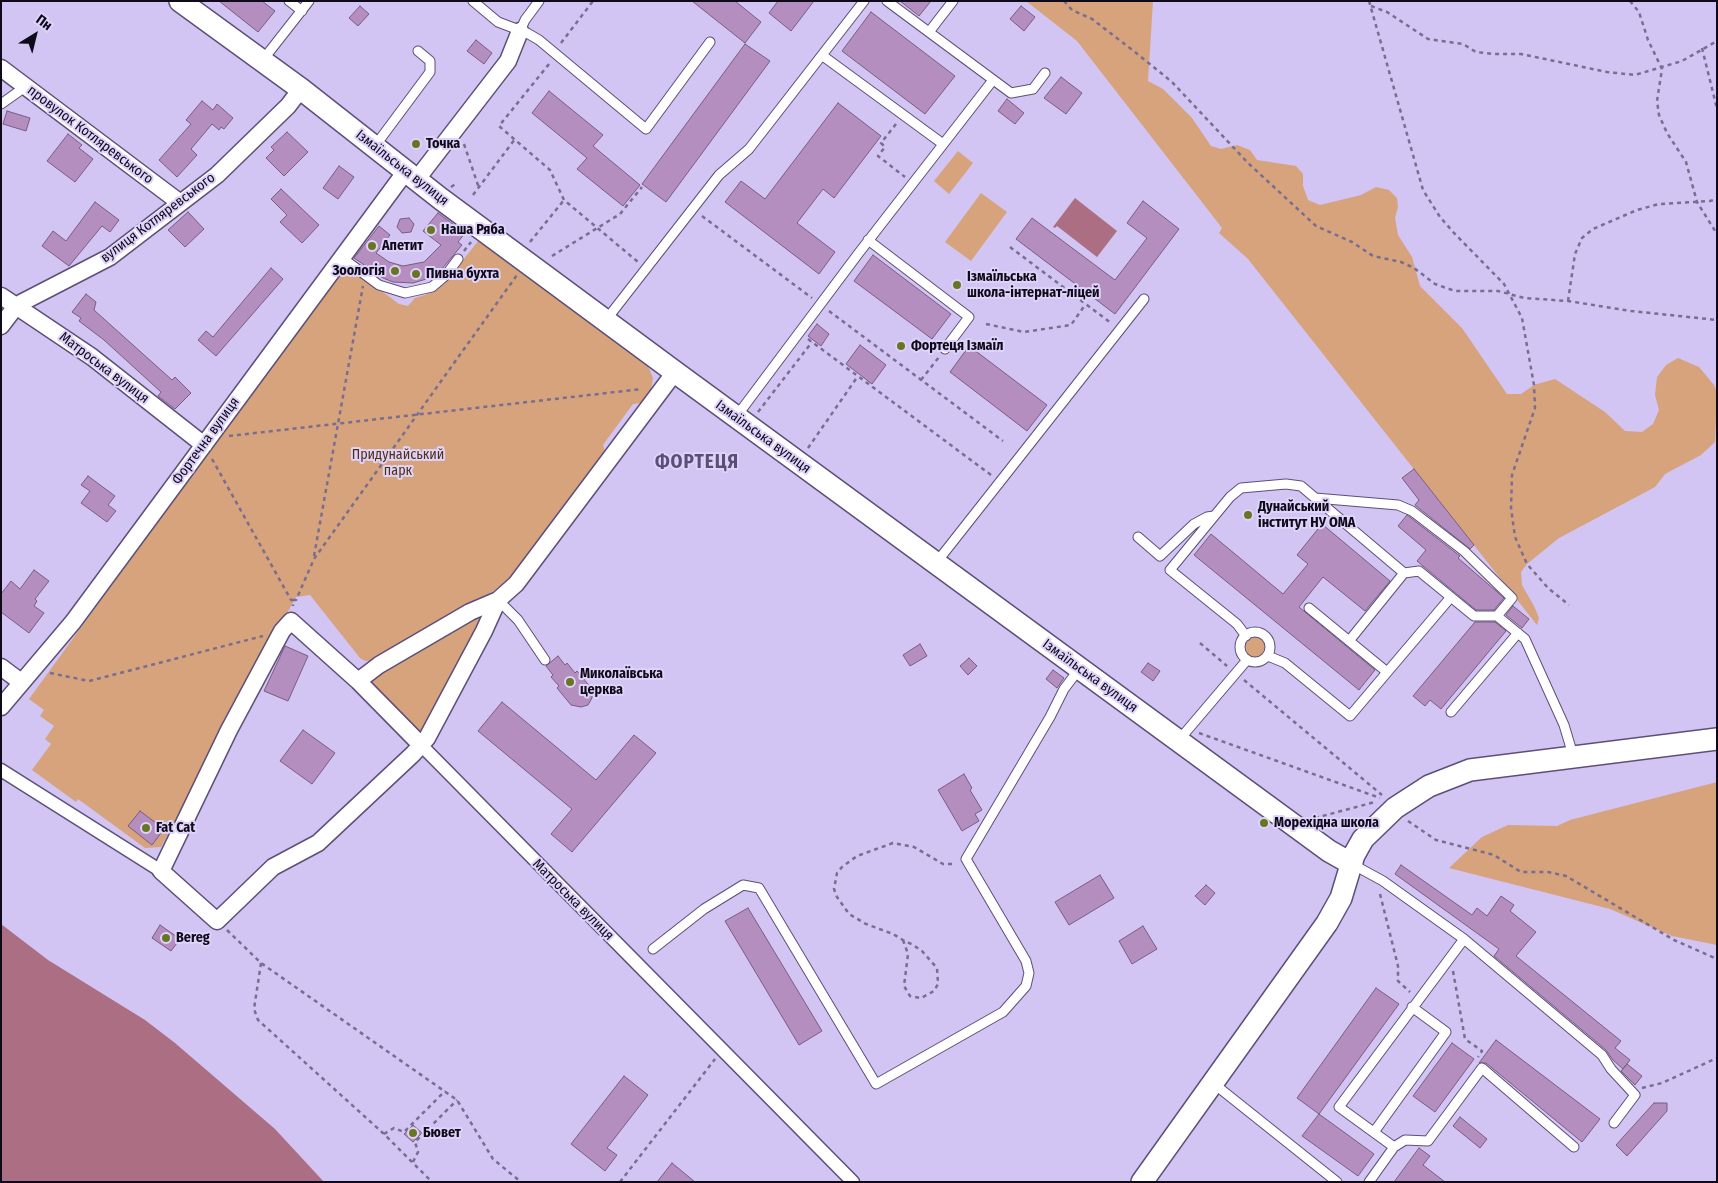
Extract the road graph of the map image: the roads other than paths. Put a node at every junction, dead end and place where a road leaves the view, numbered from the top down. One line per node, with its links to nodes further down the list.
1 (180, 1): 15 (street, Ізмаїльська вулиця)
2 (290, 1): 9 (lane)
3 (309, 1): 9 (lane)
4 (539, 1): 10 (lane)
5 (864, 1): 14 (lane)
6 (888, 1): 11 (lane)
7 (953, 1): 11 (lane)
8 (473, 2): 10 (lane)
9 (302, 11): 15 (lane)
10 (520, 31): 12 (lane); 24 (street, Фортечна вулиця)
11 (929, 32): 18 (lane)
12 (710, 42)
13 (418, 51): 23 (lane)
14 (823, 56): 22 (lane); 32 (lane)
15 (262, 61): 20 (street, Ізмаїльська вулиця)
16 (1, 68): 19 (street, провулок Котляревського)
17 (1045, 73): 18 (lane)
18 (994, 80): 22 (lane)
19 (25, 87): 21 (lane); 25 (street, провулок Котляревського)
20 (301, 89): 23 (street, Ізмаїльська вулиця); 25 (street, вулиця Котляревського)
21 (1, 104)
22 (943, 144): 26 (lane)
23 (375, 146): 24 (street, Ізмаїльська вулиця)
24 (411, 175): 27 (street, Фортечна вулиця); 32 (street, Ізмаїльська вулиця)
25 (179, 202): 31 (street, вулиця Котляревського)
26 (868, 240): 34 (lane); 36 (lane)
27 (341, 257): 28 (lane); 37 (street, Фортечна вулиця)
28 (458, 258)
29 (1, 296): 31 (street, Матроська вулиця)
30 (1144, 299): 41 (lane)
31 (17, 305): 33 (street, вулиця Котляревського); 37 (street, Матроська вулиця)
32 (605, 320): 35 (street, Ізмаїльська вулиця)
33 (1, 326)
34 (945, 349)
35 (675, 372): 36 (street, Ізмаїльська вулиця); 44 (street)
36 (745, 416): 41 (street, Ізмаїльська вулиця)
37 (204, 445): 57 (street, Фортечна вулиця)
38 (1315, 498): 39 (lane); 42 (lane); 46 (lane)
39 (1214, 516): 40 (lane); 48 (lane)
40 (1138, 537)
41 (936, 563): 54 (street, Ізмаїльська вулиця)
42 (1404, 573): 43 (lane); 49 (lane)
43 (1451, 597): 46 (lane); 55 (lane)
44 (498, 600): 51 (lane); 56 (street); 62 (street)
45 (1309, 608): 49 (lane)
46 (1497, 616): 47 (lane)
47 (1518, 633): 59 (lane); 63 (lane)
48 (1246, 636): 50 (lane); 52 (lane)
49 (1349, 641): 55 (lane)
50 (1268, 656): 52 (lane); 55 (lane)
51 (545, 660)
52 (1247, 660): 60 (lane)
53 (1, 667): 57 (street)
54 (1080, 668): 60 (street, Ізмаїльська вулиця); 68 (lane)
55 (1387, 672)
56 (358, 681): 62 (street, Матроська вулиця); 66 (street, Матроська вулиця)
57 (21, 682): 58 (street, Фортечна вулиця)
58 (1, 707)
59 (1451, 712)
60 (1188, 737): 65 (street, Ізмаїльська вулиця)
61 (1717, 739): 63 (street)
62 (421, 745): 66 (street); 75 (street, Матроська вулиця)
63 (1573, 756): 65 (street)
64 (1, 770): 66 (street)
65 (1352, 864): 67 (lane); 70 (street)
66 (161, 871)
67 (1464, 939): 69 (lane); 71 (lane)
68 (653, 949)
69 (1412, 1007): 72 (lane); 72 (lane)
70 (1213, 1083): 76 (street); 77 (lane)
71 (1614, 1123)
72 (1374, 1132): 73 (lane)
73 (1394, 1147): 74 (lane); 78 (lane)
74 (1574, 1147)
75 (853, 1182)
76 (1142, 1182)
77 (1337, 1182)
78 (1369, 1182)

